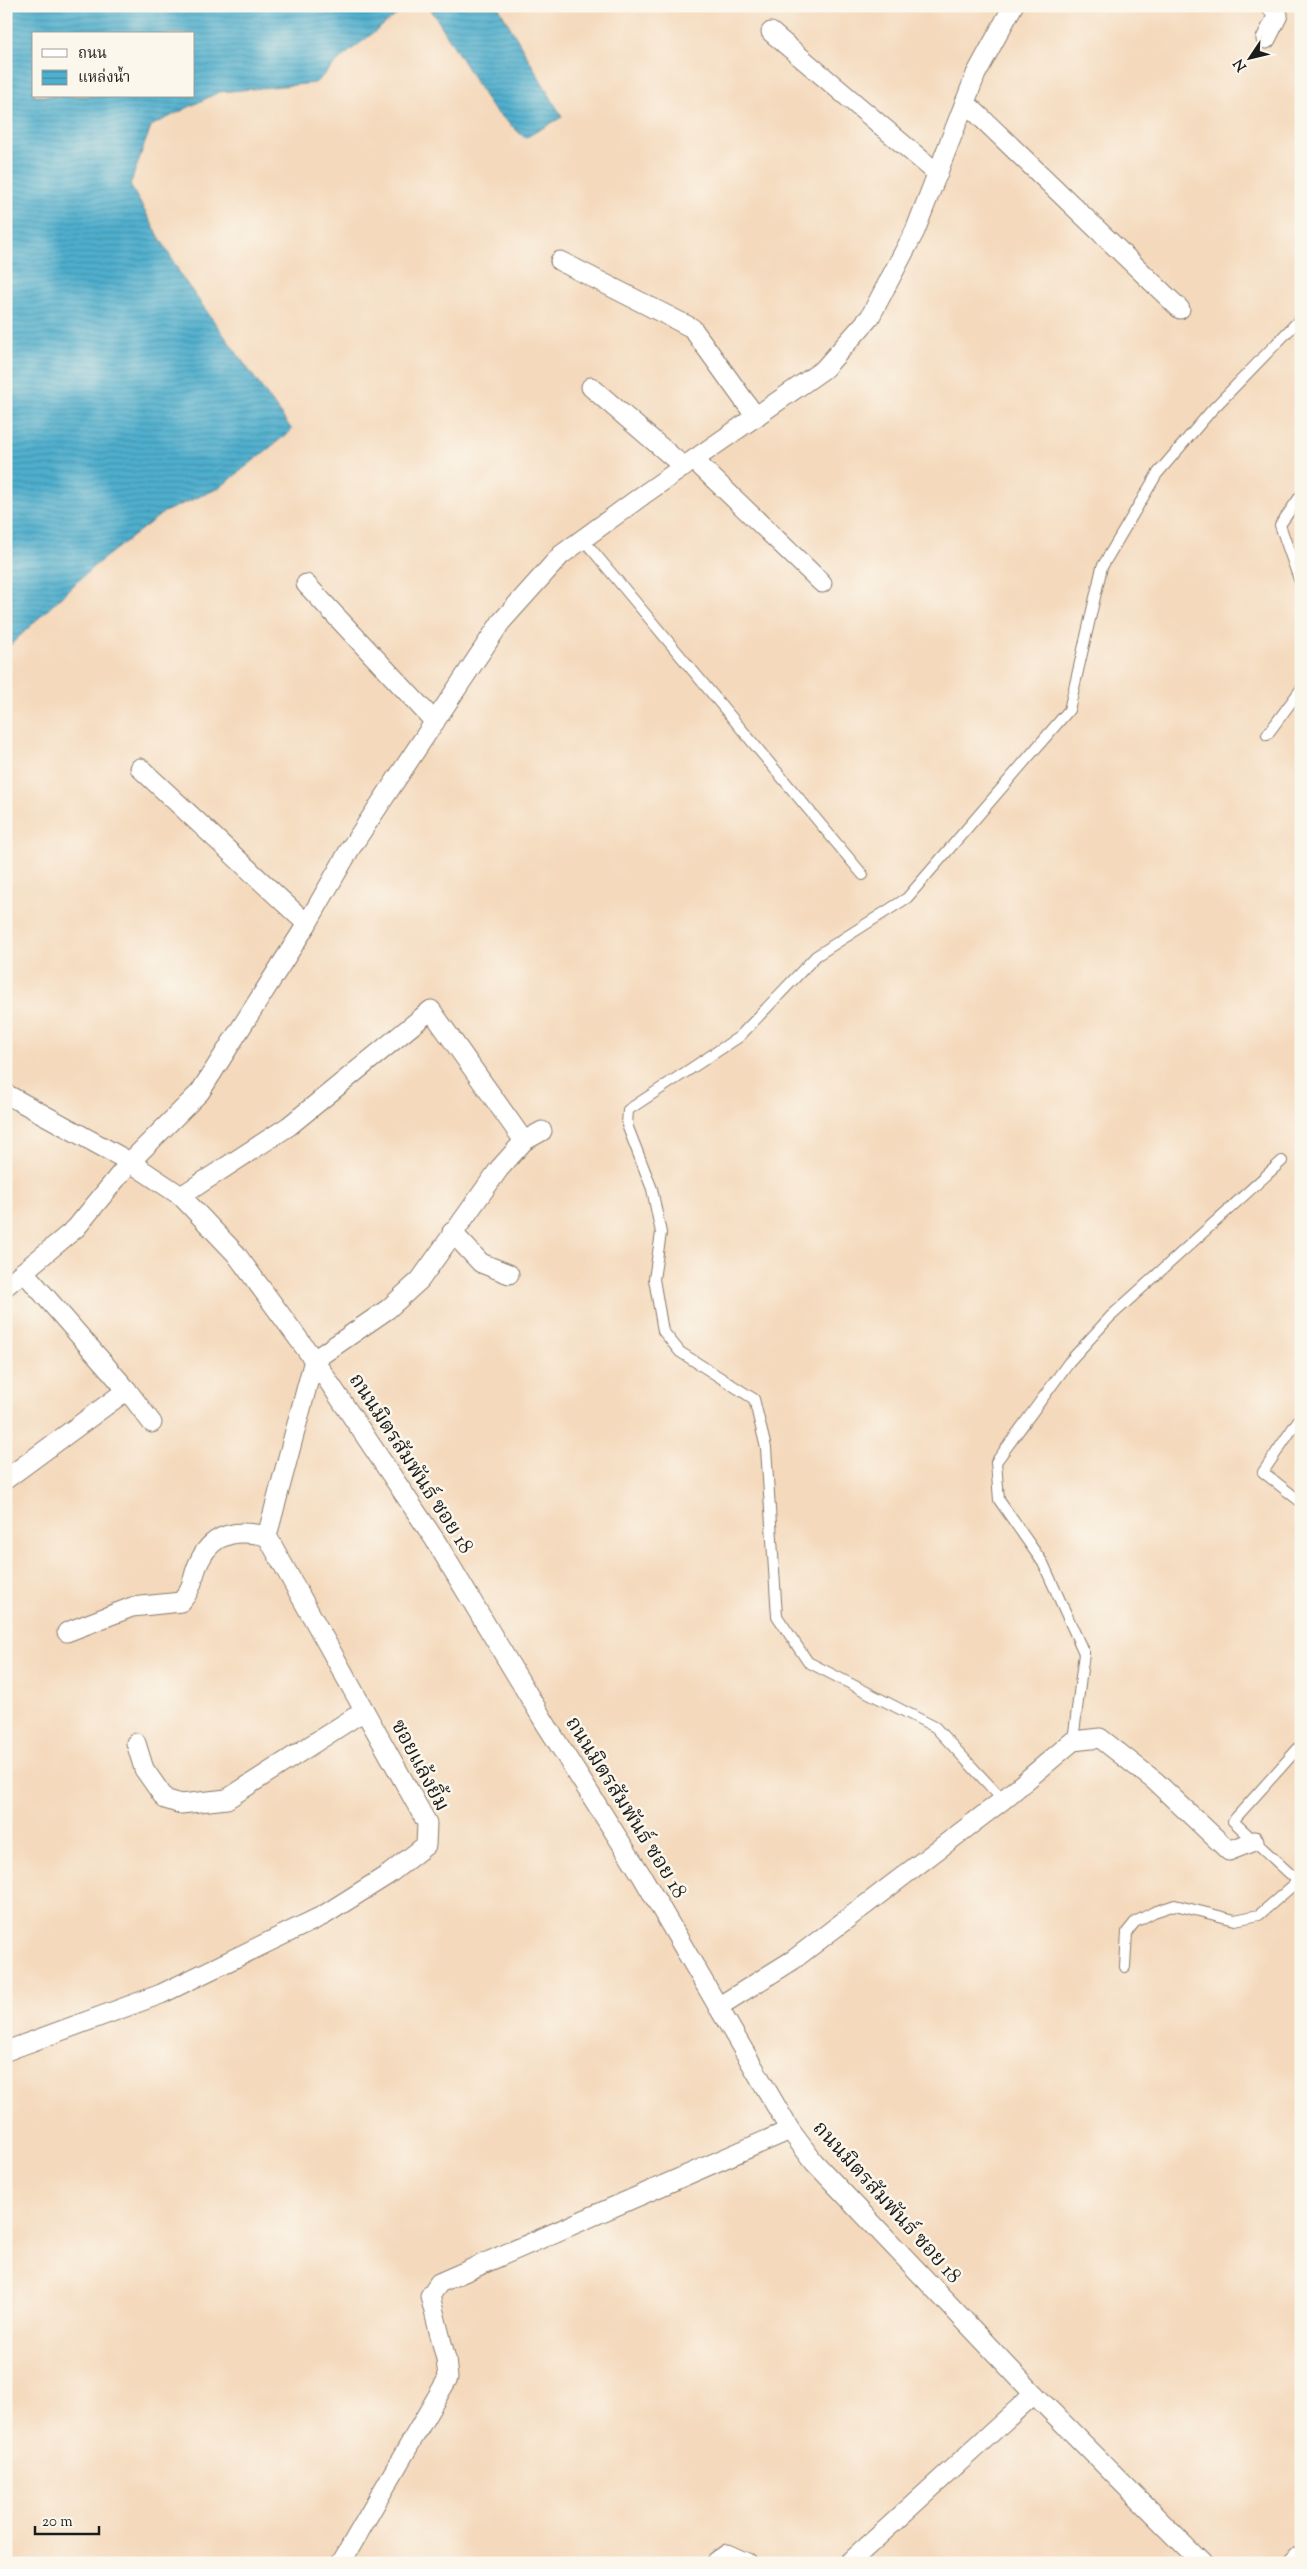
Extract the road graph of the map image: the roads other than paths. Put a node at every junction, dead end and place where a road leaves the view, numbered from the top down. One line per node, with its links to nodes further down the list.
1 (1012, 6): 5 (street)
2 (1271, 6): 4 (street)
3 (771, 32): 6 (street)
4 (1266, 39)
5 (965, 102): 6 (street); 8 (street)
6 (938, 174): 11 (street)
7 (560, 261): 11 (street)
8 (1180, 309)
9 (1301, 318): 46 (lane)
10 (591, 387): 12 (street)
11 (756, 417): 12 (street)
12 (689, 463): 14 (street); 15 (street)
13 (1301, 495): 17 (lane)
14 (583, 539): 19 (street); 22 (lane)
15 (822, 583)
16 (306, 584): 19 (street)
17 (1301, 585)
18 (1301, 689): 20 (lane)
19 (435, 722): 23 (street)
20 (1267, 735)
21 (140, 768): 23 (street)
22 (863, 875)
23 (307, 924): 28 (street)
24 (6, 1094): 28 (street, ถนนมิตรสัมพันธ์ ซอย 18)
25 (542, 1130): 26 (street)
26 (524, 1141): 29 (street); 30 (street)
27 (1282, 1161): 43 (lane)
28 (130, 1162): 29 (street, ถนนมิตรสัมพันธ์ ซอย 18); 31 (street)
29 (181, 1196): 34 (street, ถนนมิตรสัมพันธ์ ซอย 18)
30 (452, 1232): 32 (street); 34 (street)
31 (24, 1272): 33 (street); 35 (street)
32 (509, 1274)
33 (6, 1286)
34 (314, 1360): 40 (street); 50 (street, ถนนมิตรสัมพันธ์ ซอย 18)
35 (127, 1390): 37 (street); 38 (street)
36 (1301, 1416): 39 (lane)
37 (152, 1423)
38 (6, 1479)
39 (1301, 1502)
40 (267, 1536): 41 (street); 42 (street, ซอยแล้งยิ้ม)
41 (66, 1632)
42 (364, 1711): 44 (street); 51 (street, ซอยแล้งยิ้ม)
43 (1073, 1741): 46 (street); 47 (street)
44 (136, 1743)
45 (1301, 1745): 47 (lane)
46 (1003, 1800): 50 (street)
47 (1254, 1841): 48 (lane)
48 (1300, 1882): 49 (lane)
49 (1125, 1967)
50 (718, 2007): 52 (street, ถนนมิตรสัมพันธ์ ซอย 18)
51 (6, 2051)
52 (790, 2130): 53 (street, ถนนมิตรสัมพันธ์ ซอย 18); 55 (street)
53 (1034, 2394): 58 (street); 59 (street, ถนนมิตรสัมพันธ์ ซอย 18)
54 (1301, 2555): 60 (street)
55 (341, 2563)
56 (715, 2563): 57 (street)
57 (747, 2563)
58 (849, 2563)
59 (1202, 2563)
60 (1292, 2563)

